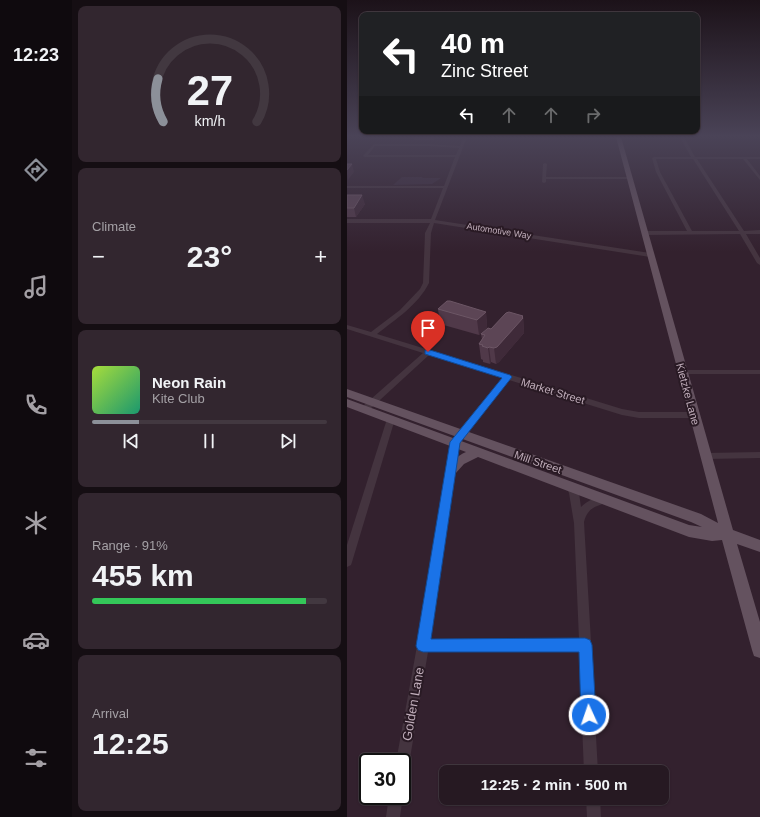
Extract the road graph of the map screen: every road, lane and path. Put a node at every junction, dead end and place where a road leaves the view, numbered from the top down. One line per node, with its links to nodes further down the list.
1 (451, 175): 7 (street)
2 (544, 175): 5 (street)
3 (660, 175): 10 (street)
4 (705, 175): 11 (street)
5 (630, 178): 13 (main road, Kietzke Lane)
6 (347, 187): 7 (street)
7 (446, 187): 9 (street)
8 (347, 221): 9 (street, Automotive Way)
9 (432, 221): 14 (street, Automotive Way); 17 (street)
10 (690, 232): 11 (street); 13 (street)
11 (742, 232): 12 (street); 15 (street)
12 (760, 232)
13 (645, 233): 14 (main road, Kietzke Lane)
14 (650, 255): 19 (main road, Kietzke Lane)
15 (760, 263)
16 (347, 327): 17 (street, Market Street)
17 (371, 335): 18 (street, Market Street)
18 (428, 352): 21 (street, Market Street); 24 (street)
19 (683, 372): 20 (street); 25 (main road, Kietzke Lane)
20 (760, 372)
21 (507, 377): 25 (street, Market Street); 27 (street)
22 (347, 393): 24 (main road, Mill Street)
23 (347, 403): 24 (main road, Mill Street)
24 (368, 406): 26 (main road, Mill Street); 27 (main road, Mill Street)
25 (693, 415): 29 (main road, Kietzke Lane)
26 (391, 419): 27 (main road, Mill Street); 37 (street)
27 (458, 439): 28 (main road, Mill Street); 31 (street, Golden Lane); 35 (main road, Mill Street)
28 (480, 452): 31 (main road); 32 (main road, Mill Street)
29 (706, 456): 30 (street); 35 (main road, Kietzke Lane)
30 (760, 456)
31 (451, 471): 39 (street, Golden Lane)
32 (571, 486): 33 (main road, Mill Street); 34 (street)
33 (604, 499): 34 (street); 35 (main road, Mill Street)
34 (579, 522): 38 (street)
35 (727, 534): 36 (main road, Mill Street); 40 (main road, Kietzke Lane)
36 (760, 546)
37 (347, 562)
38 (585, 645): 39 (street); 42 (street)
39 (423, 646): 41 (street, Golden Lane)
40 (760, 650)
41 (404, 753)
42 (591, 765)
43 (395, 805): 45 (street)
44 (593, 805): 46 (street)
45 (393, 817)
46 (594, 817)

